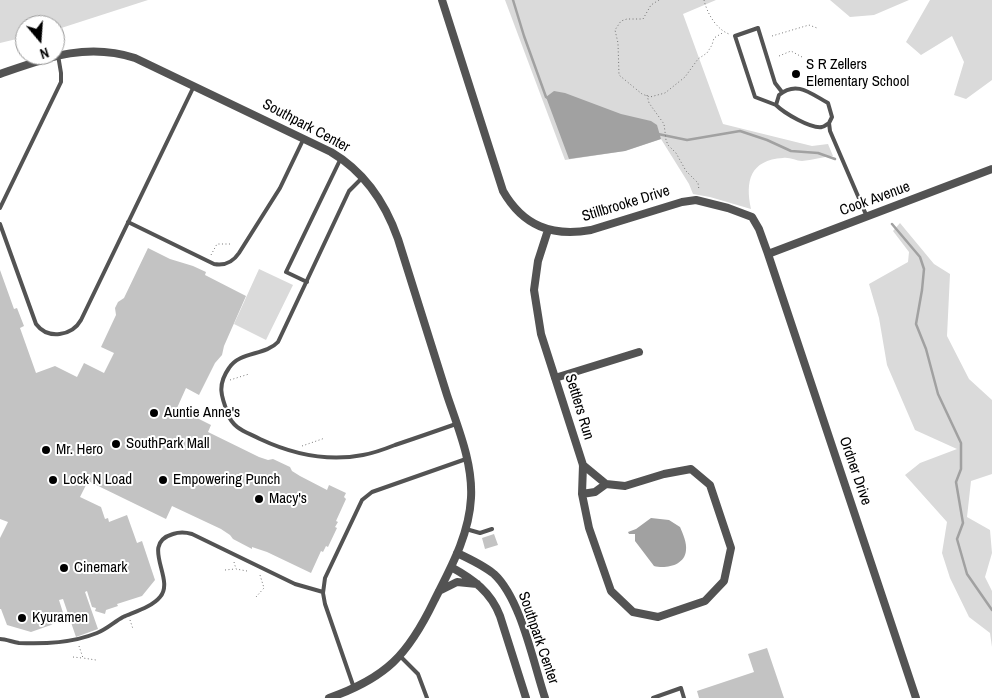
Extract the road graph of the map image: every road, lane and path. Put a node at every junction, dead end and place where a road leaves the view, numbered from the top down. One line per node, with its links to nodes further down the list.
1 (442, 0): 28 (street, Stillbrooke Drive)
2 (659, 0): 16 (path)
3 (704, 0): 5 (path)
4 (817, 28): 7 (path)
5 (724, 32): 6 (path); 16 (path)
6 (735, 36): 15 (lane); 17 (lane)
7 (772, 36)
8 (65, 54): 14 (street, Southpark Center)
9 (779, 56): 10 (path)
10 (802, 57)
11 (27, 65): 13 (street, Southpark Center)
12 (60, 65): 24 (lane)
13 (0, 74)
14 (194, 86): 19 (street, Southpark Center); 26 (lane)
15 (782, 92): 17 (lane); 18 (lane)
16 (647, 96): 23 (path)
17 (776, 105): 18 (lane)
18 (829, 123): 25 (lane)
19 (304, 138): 20 (street, Southpark Center); 26 (lane)
20 (341, 158): 22 (street, Southpark Center); 32 (lane)
21 (992, 170): 25 (street, Cook Avenue)
22 (363, 177): 32 (lane); 37 (street, Southpark Center)
23 (699, 190)
24 (0, 208)
25 (868, 216): 30 (street, Cook Avenue)
26 (128, 222): 27 (lane)
27 (0, 224)
28 (548, 230): 30 (street, Stillbrooke Drive); 35 (street, Settlers Run)
29 (231, 244): 31 (path)
30 (768, 254): 72 (street, Ordner Drive)
31 (211, 256)
32 (307, 282): 37 (lane)
33 (639, 352): 35 (street)
34 (249, 374): 36 (path)
35 (555, 378): 41 (street, Settlers Run)
36 (227, 381)
37 (456, 424): 40 (street, Southpark Center)
38 (325, 438): 39 (path)
39 (302, 447)
40 (466, 459): 44 (street, Southpark Center); 55 (lane)
41 (583, 465): 42 (street); 43 (street, Settlers Run)
42 (606, 484): 43 (street); 43 (street, Settlers Run)
43 (582, 494)
44 (466, 529): 45 (lane); 46 (street, Southpark Center)
45 (492, 529)
46 (457, 553): 48 (street, Southpark Center); 69 (street, Southpark Center)
47 (233, 559): 49 (path)
48 (451, 566): 53 (street, Southpark Center); 54 (street, Southpark Center)
49 (236, 569): 50 (path); 51 (path)
50 (225, 570)
51 (247, 570)
52 (259, 572): 56 (path)
53 (477, 584): 54 (street); 68 (street, Southpark Center)
54 (439, 591): 61 (street, Southpark Center)
55 (323, 592): 59 (lane); 65 (lane)
56 (256, 596)
57 (129, 619): 58 (path)
58 (133, 629)
59 (0, 640)
60 (79, 645): 63 (path)
61 (400, 656): 65 (street, Southpark Center); 67 (lane)
62 (73, 657): 63 (path)
63 (83, 658): 64 (path)
64 (96, 660)
65 (354, 688): 66 (street, Southpark Center)
66 (329, 698)
67 (427, 698)
68 (526, 698)
69 (545, 698)
70 (653, 698): 71 (lane)
71 (684, 698)
72 (916, 698)

